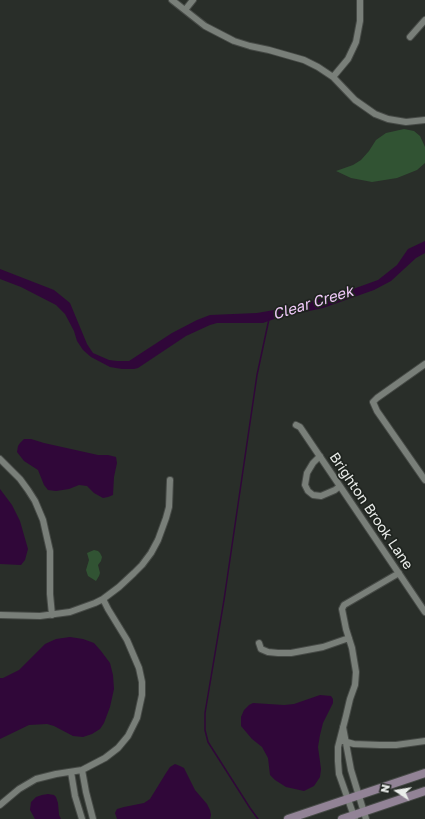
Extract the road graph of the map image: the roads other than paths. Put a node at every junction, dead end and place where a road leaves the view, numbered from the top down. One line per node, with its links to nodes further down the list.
1 (193, 0): 4 (street)
2 (360, 0): 7 (street)
3 (174, 1): 4 (street)
4 (185, 10): 7 (street)
5 (425, 20): 6 (street)
6 (410, 37)
7 (333, 77): 8 (street)
8 (425, 120)
9 (425, 364): 14 (street)
10 (296, 425): 11 (street, Brighton Brook Lane)
11 (320, 456): 15 (street, Brighton Brook Lane); 15 (street)
12 (0, 459): 20 (street)
13 (170, 480): 17 (street)
14 (425, 480)
15 (340, 486): 16 (street, Brighton Brook Lane)
16 (399, 573): 18 (street, Brighton Brook Lane); 21 (street)
17 (103, 599): 20 (street); 27 (street)
18 (425, 612)
19 (0, 615): 20 (street)
20 (52, 615)
21 (349, 638): 22 (street); 23 (street)
22 (259, 644)
23 (343, 726): 25 (street); 26 (street)
24 (425, 740): 26 (street)
25 (340, 741): 26 (street); 32 (street)
26 (346, 742): 31 (street)
27 (82, 770): 28 (street); 37 (street)
28 (71, 772): 33 (street); 36 (street)
29 (425, 773): 31 (main road)
30 (425, 791): 34 (main road)
31 (358, 796): 32 (main road); 34 (street)
32 (348, 799): 35 (street); 38 (main road)
33 (0, 805)
34 (365, 815): 35 (main road)
35 (354, 817): 39 (main road)
36 (82, 819)
37 (94, 819)
38 (288, 819)
39 (342, 819)

